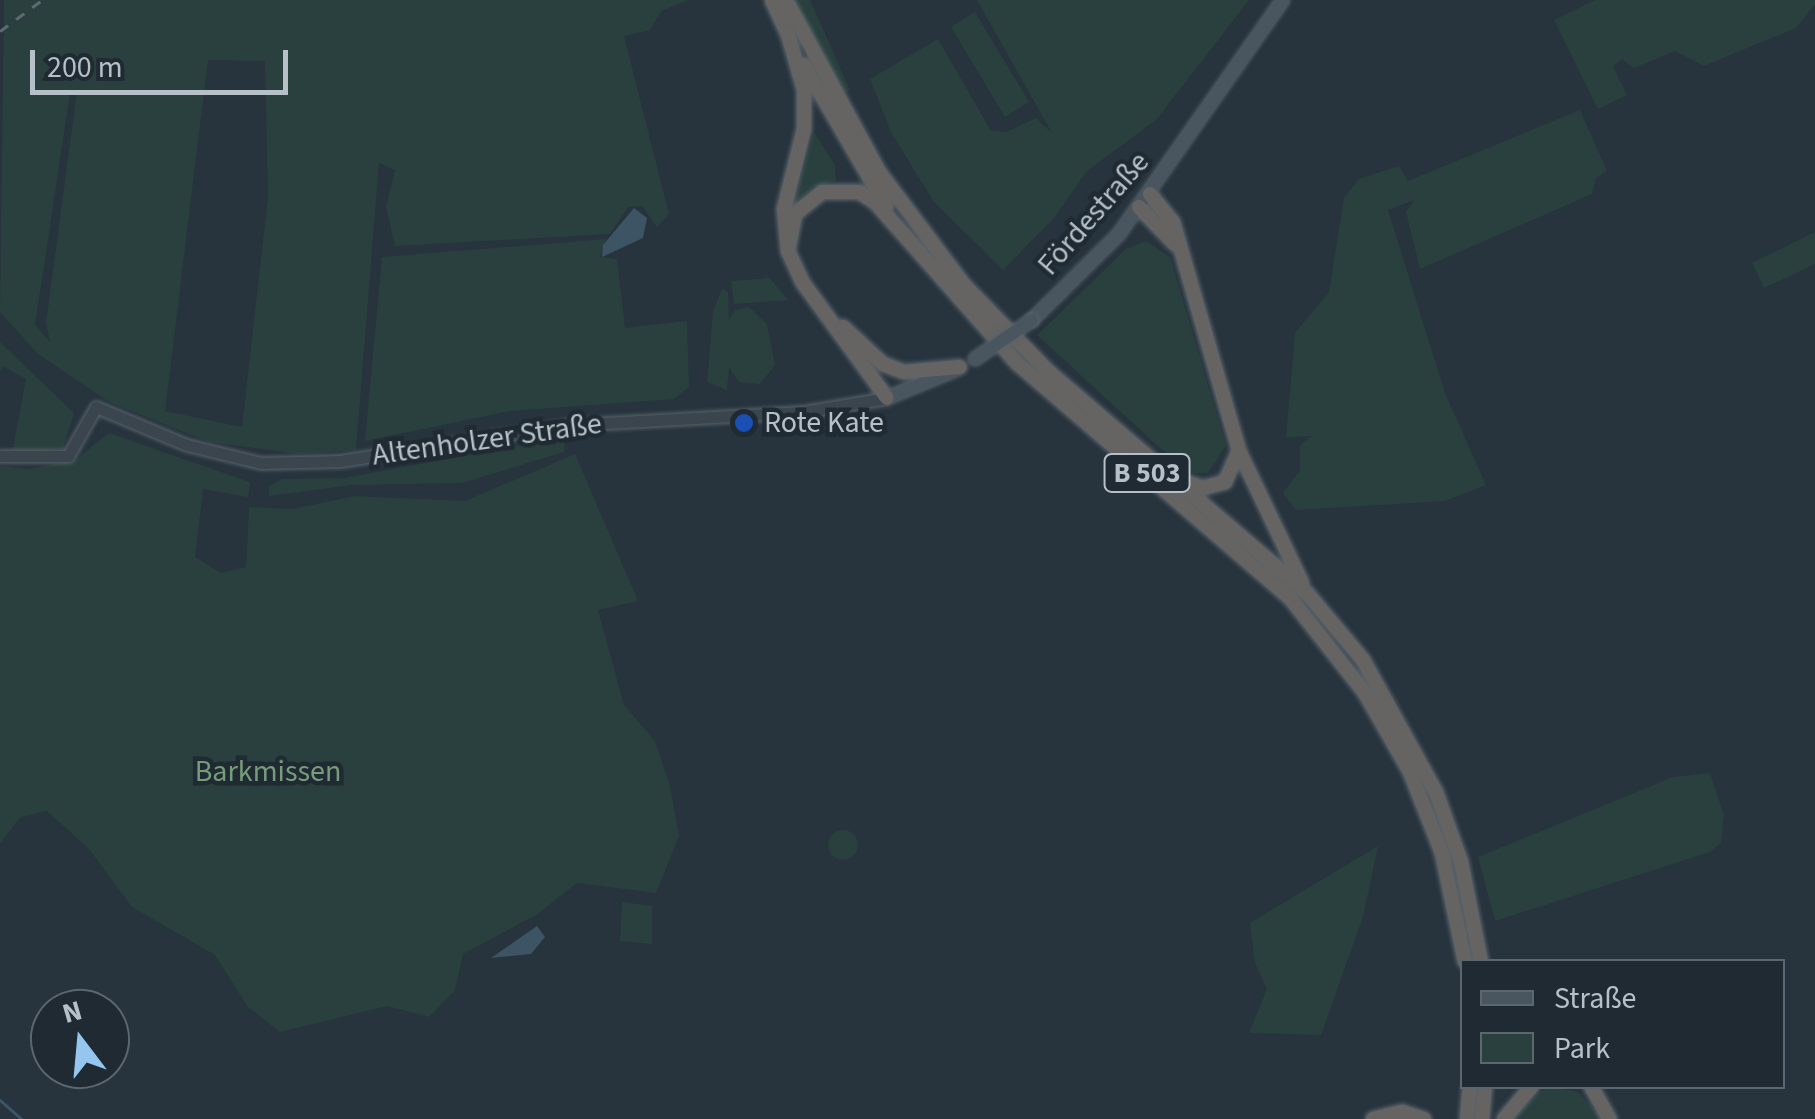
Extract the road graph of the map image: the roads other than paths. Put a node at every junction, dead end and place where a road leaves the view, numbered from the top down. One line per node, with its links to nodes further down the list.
1 (772, 0): 4 (highway, B 503)
2 (786, 0): 16 (highway, B 503)
3 (1283, 0): 5 (main road, Fördestraße)
4 (787, 31): 8 (highway); 9 (highway, B 503)
5 (1150, 194): 6 (main road, Fördestraße); 7 (highway)
6 (1140, 207): 7 (highway); 12 (main road, Fördestraße, bridge)
7 (1175, 245): 14 (highway)
8 (788, 251): 9 (highway); 10 (highway)
9 (950, 291): 18 (highway, B 503)
10 (820, 306): 11 (highway); 13 (highway)
11 (883, 364): 12 (highway); 13 (highway)
12 (960, 368): 13 (main road, Fördestraße)
13 (886, 398): 15 (street, Altenholzer Straße)
14 (1239, 450): 16 (highway); 17 (highway)
15 (0, 456)
16 (1180, 479): 17 (highway, B 503)
17 (1308, 593): 19 (highway, B 503)
18 (1477, 959)
19 (1477, 959)
20 (1470, 1089): 28 (highway)
21 (1485, 1089): 29 (highway)
22 (1529, 1089): 30 (highway)
23 (1581, 1089): 25 (highway)
24 (1593, 1089): 25 (highway)
25 (1607, 1115)
26 (1373, 1119): 27 (highway)
27 (1424, 1119)
28 (1467, 1119)
29 (1482, 1119)
30 (1504, 1119)

